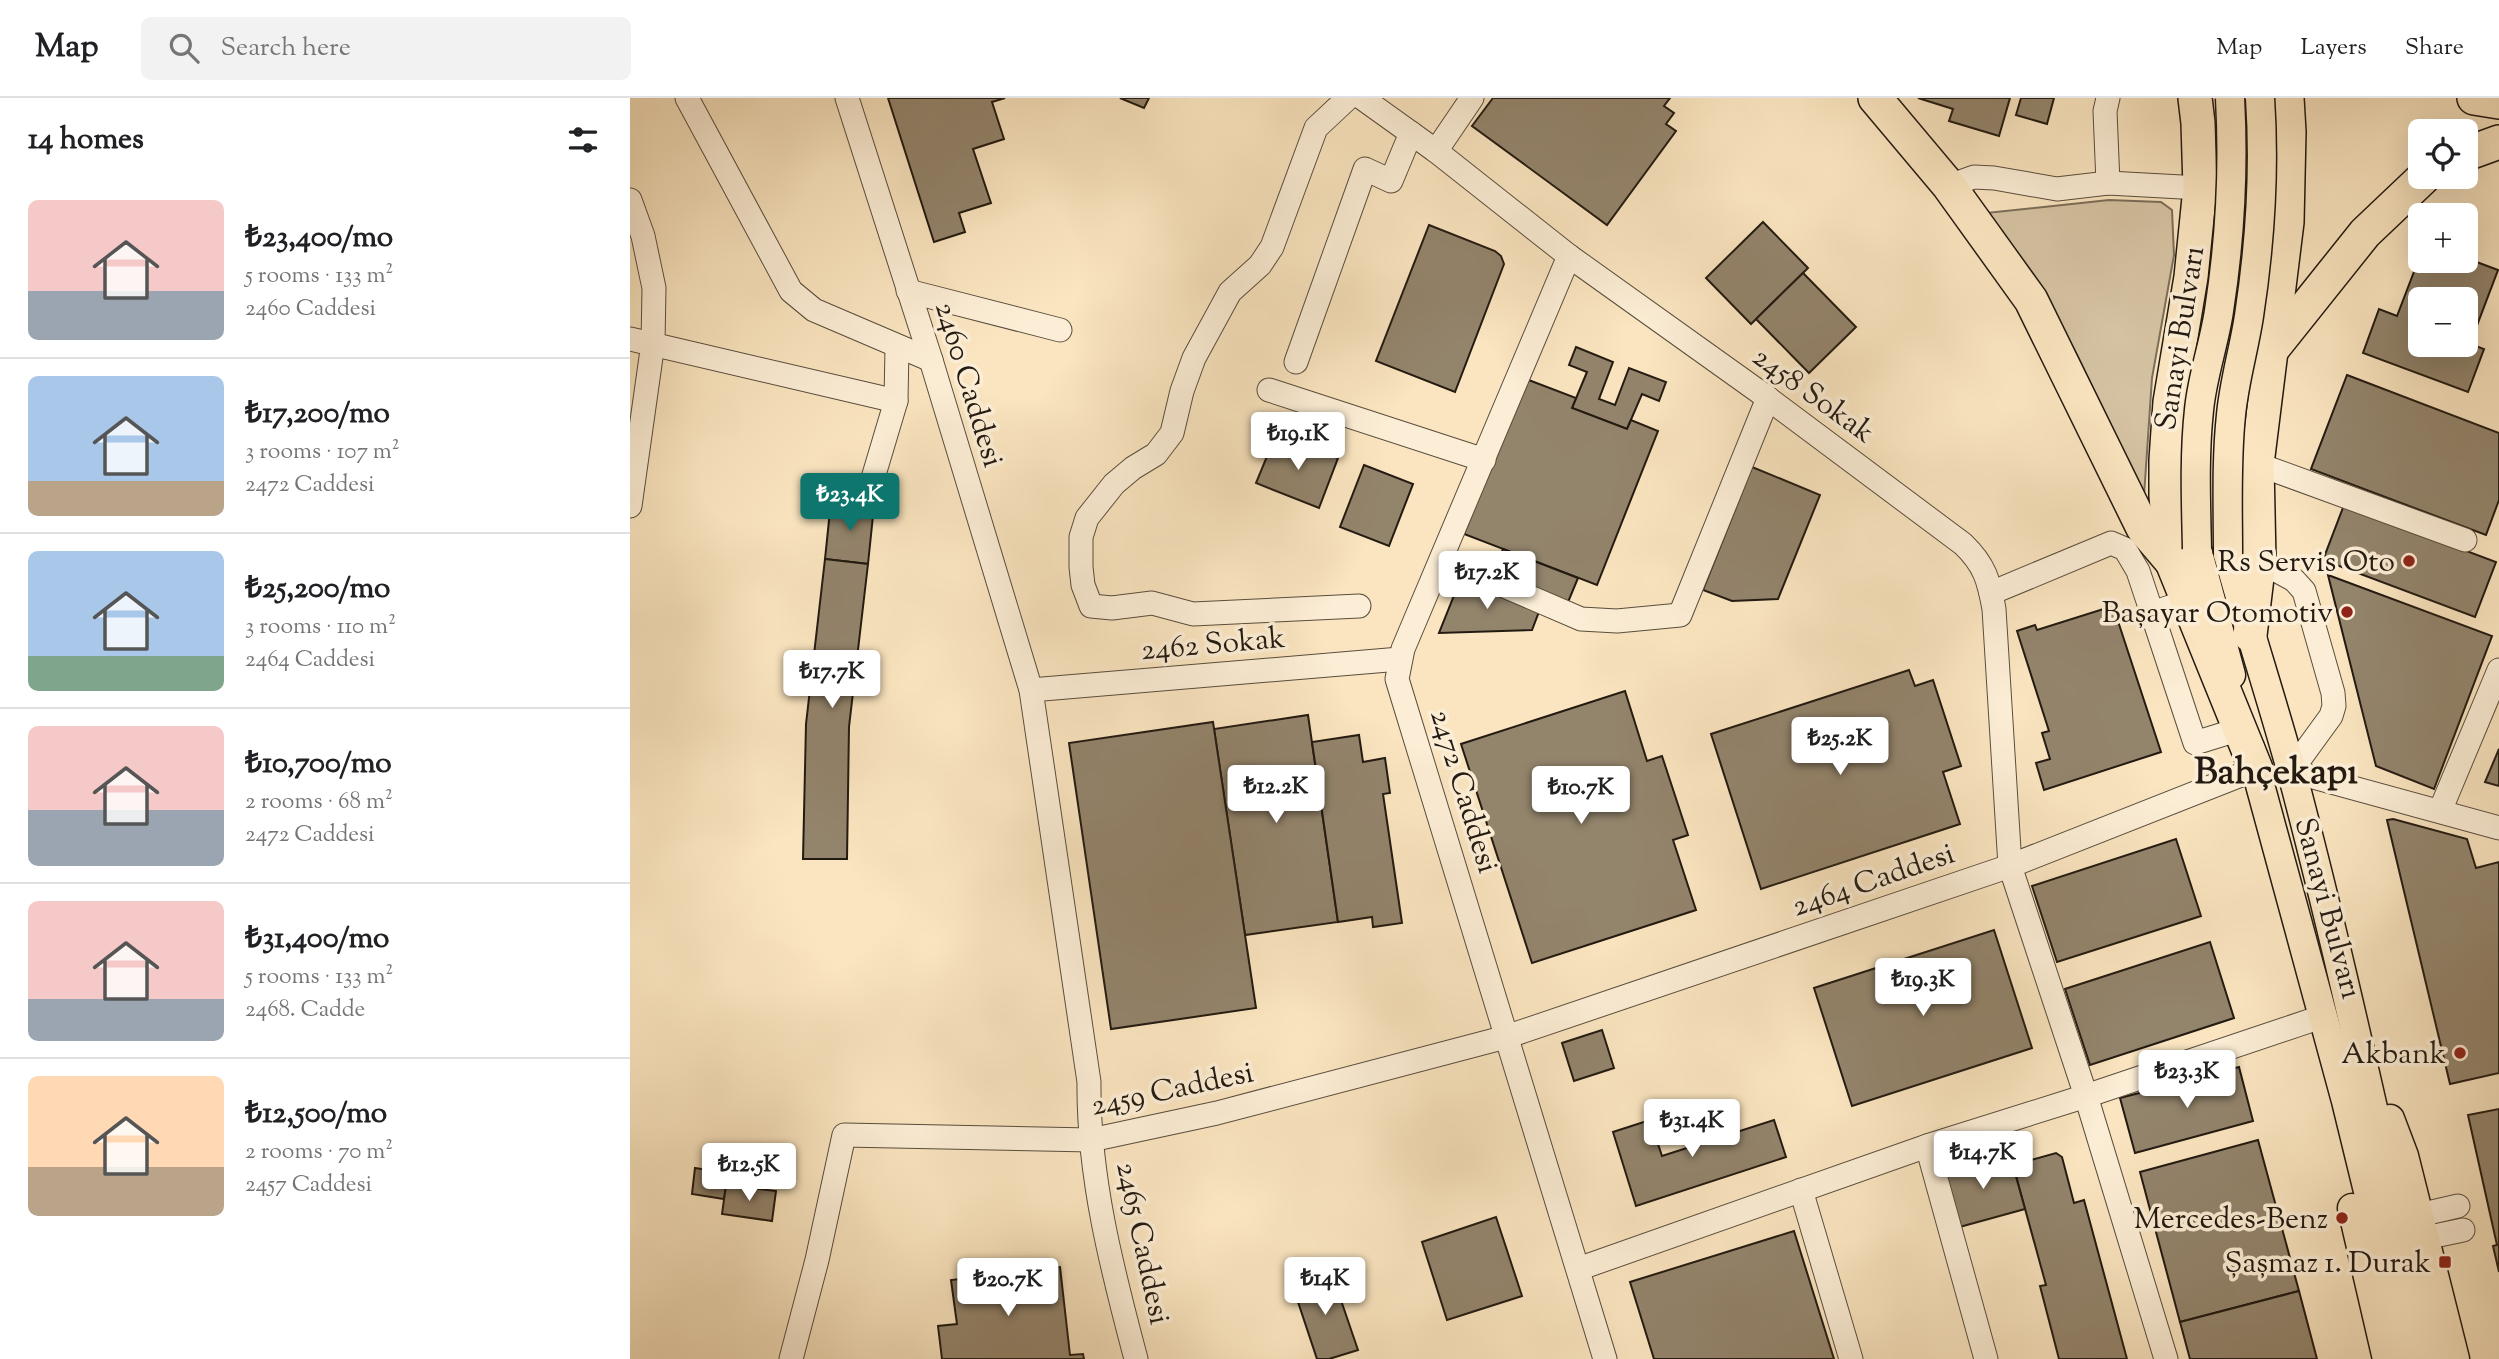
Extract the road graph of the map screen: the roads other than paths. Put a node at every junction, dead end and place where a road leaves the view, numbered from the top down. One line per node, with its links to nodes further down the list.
1 (687, 98): 30 (street)
2 (847, 98): 26 (street, 2460 Caddesi)
3 (1348, 98): 47 (street)
4 (1362, 98): 14 (street, 2458 Sokak)
5 (1472, 98): 18 (street)
6 (1875, 98): 21 (highway)
7 (2108, 98): 20 (street)
8 (2195, 98): 19 (highway)
9 (2230, 98): 42 (main road, Sanayi Bulvarı, bridge)
10 (2260, 98): 43 (main road, bridge)
11 (2287, 98): 16 (highway)
12 (2474, 98): 13 (highway)
13 (2499, 102)
14 (1411, 133): 18 (street, 2458 Sokak); 33 (street)
15 (2499, 142): 17 (highway)
16 (2289, 146): 19 (highway); 31 (highway)
17 (2478, 150)
18 (1436, 151): 25 (street, 2458 Sokak)
19 (2199, 152): 22 (highway)
20 (2108, 183): 21 (street); 22 (street)
21 (1949, 186): 42 (highway)
22 (2200, 188): 42 (highway)
23 (2411, 189): 31 (highway)
24 (630, 200): 29 (street)
25 (1569, 256): 35 (street, 2458 Sokak); 37 (street, 2472 Caddesi)
26 (908, 291): 27 (street); 32 (street, 2460 Caddesi)
27 (1060, 330)
28 (630, 339): 29 (street)
29 (653, 343): 36 (street); 40 (street)
30 (897, 346): 32 (street); 36 (street)
31 (2270, 352): 38 (highway)
32 (931, 360): 52 (street, 2460 Caddesi)
33 (1296, 362)
34 (1269, 390): 37 (street)
35 (1768, 398): 44 (street); 45 (street, 2458 Sokak)
36 (896, 401): 39 (street)
37 (1483, 460): 50 (street, 2472 Caddesi)
38 (2257, 464): 41 (street); 43 (highway)
39 (873, 478)
40 (630, 506)
41 (2465, 540)
42 (2184, 555): 46 (highway); 54 (main road, Sanayi Bulvarı)
43 (2244, 557): 49 (highway); 55 (street)
44 (1474, 573)
45 (1991, 593): 48 (street); 58 (street, 2458 Sokak)
46 (2188, 601): 48 (street); 53 (highway)
47 (1359, 606)
48 (2152, 613): 53 (street)
49 (2249, 635): 55 (main road, Sanayi Bulvarı)
50 (1400, 659): 52 (street, 2462 Sokak); 61 (street, 2472 Caddesi)
51 (2499, 670): 56 (street)
52 (1031, 690): 63 (street, 2460 Caddesi)
53 (2240, 729): 54 (highway)
54 (2256, 769): 58 (street, 2464 Caddesi); 59 (main road, Sanayi Bulvarı)
55 (2291, 771): 56 (street); 60 (main road, Sanayi Bulvarı)
56 (2440, 811): 57 (street)
57 (2499, 828)
58 (2011, 866): 61 (street, 2464 Caddesi); 62 (street, 2458 Sokak)
59 (2324, 1016): 62 (street); 76 (main road); 77 (main road, Sanayi Bulvarı)
60 (2353, 1019): 67 (main road); 78 (main road, Sanayi Bulvarı)
61 (1506, 1037): 63 (street, 2459 Caddesi); 69 (street, 2472 Caddesi)
62 (2086, 1096): 64 (street); 75 (street, 2458 Sokak)
63 (1091, 1140): 70 (street, 2459 Caddesi); 71 (street, 2465 Caddesi)
64 (1927, 1146): 65 (street); 74 (street)
65 (1801, 1190): 69 (street); 73 (street)
66 (2458, 1206): 67 (street)
67 (2422, 1226): 68 (street); 79 (main road)
68 (2463, 1230)
69 (1577, 1269): 72 (street, 2472 Caddesi)
70 (791, 1359)
71 (1136, 1359)
72 (1605, 1359)
73 (1851, 1359)
74 (1986, 1359)
75 (2166, 1359)
76 (2387, 1359)
77 (2409, 1359)
78 (2432, 1359)
79 (2455, 1359)

